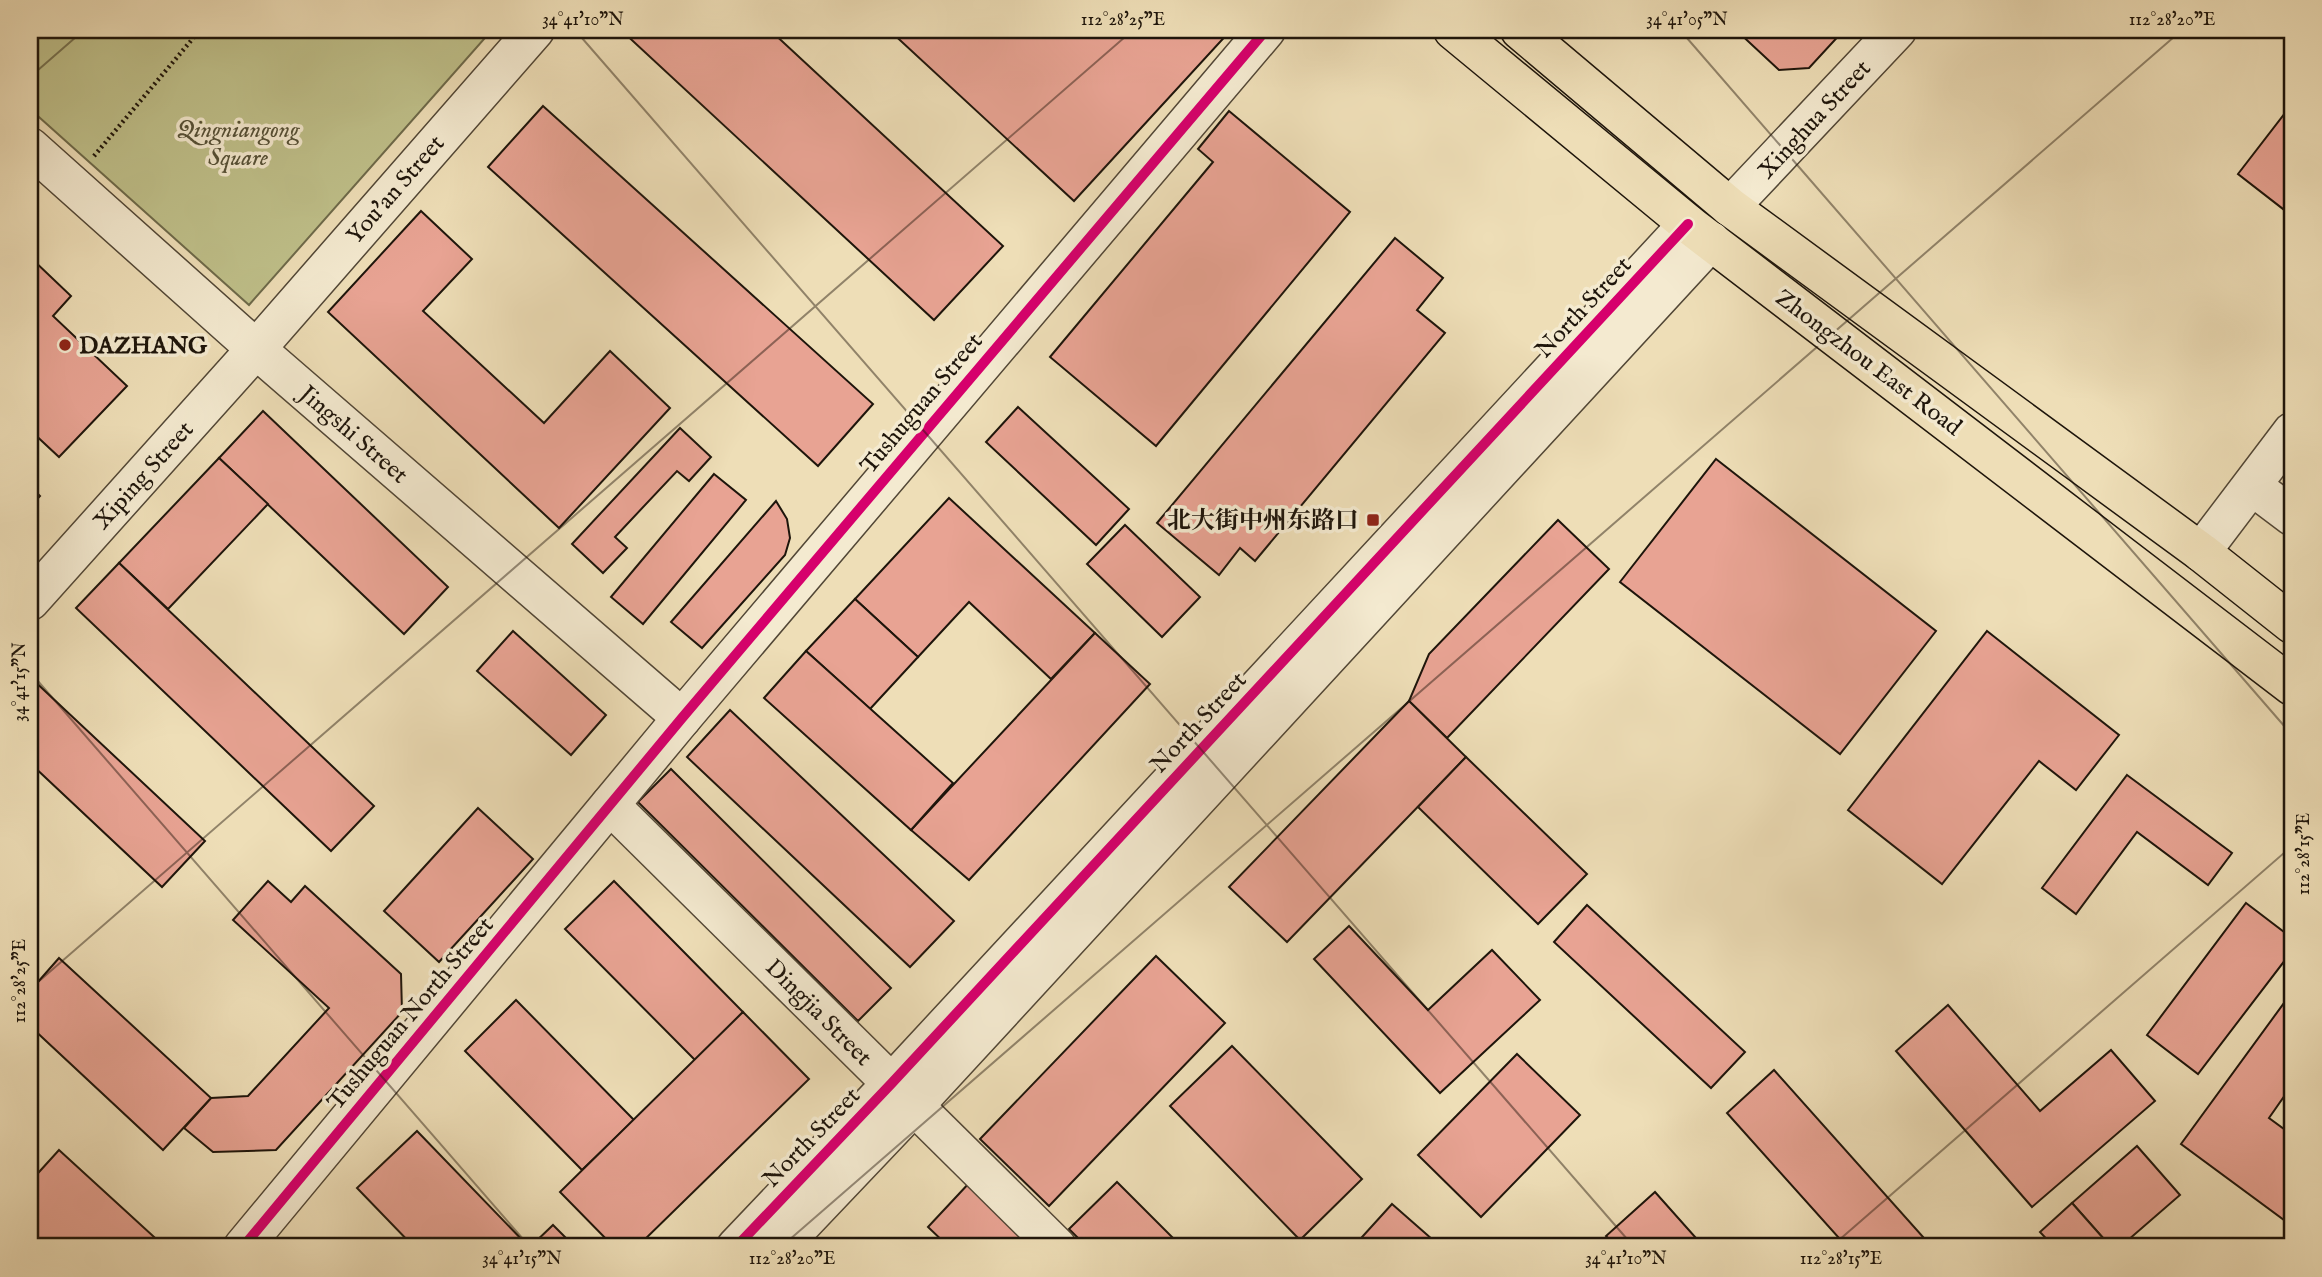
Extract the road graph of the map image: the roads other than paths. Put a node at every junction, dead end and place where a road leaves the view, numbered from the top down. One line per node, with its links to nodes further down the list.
1 (535, 30): 9 (street, You'an Street)
2 (1266, 30): 17 (street, Tushuguan Street)
3 (1453, 30): 8 (main road, Zhongzhou East Road)
4 (1520, 30): 7 (main road, Zhongzhou East Road)
5 (1897, 30): 7 (street, Xinghua Street)
6 (30, 147): 9 (street, Jingshi Street)
7 (1730, 207): 13 (main road, Zhongzhou East Road)
8 (1700, 233): 16 (main road, Zhongzhou East Road); 19 (street, North Street)
9 (256, 348): 14 (street, Xiping Street); 17 (street, Jingshi Street)
10 (2292, 432): 11 (street)
11 (2252, 486): 12 (street); 13 (street)
12 (2292, 516)
13 (2201, 552): 15 (main road, Zhongzhou East Road)
14 (30, 601)
15 (2292, 624)
16 (2292, 686)
17 (681, 718): 18 (street, Tushuguan Street)
18 (610, 805): 19 (street, Dingjia Street); 20 (street, Tushuguan North Street)
19 (903, 1095): 21 (street, North Street); 22 (street, North Street); 23 (street, Dingjia Street)
20 (243, 1247)
21 (736, 1247)
22 (780, 1247)
23 (1058, 1247)

